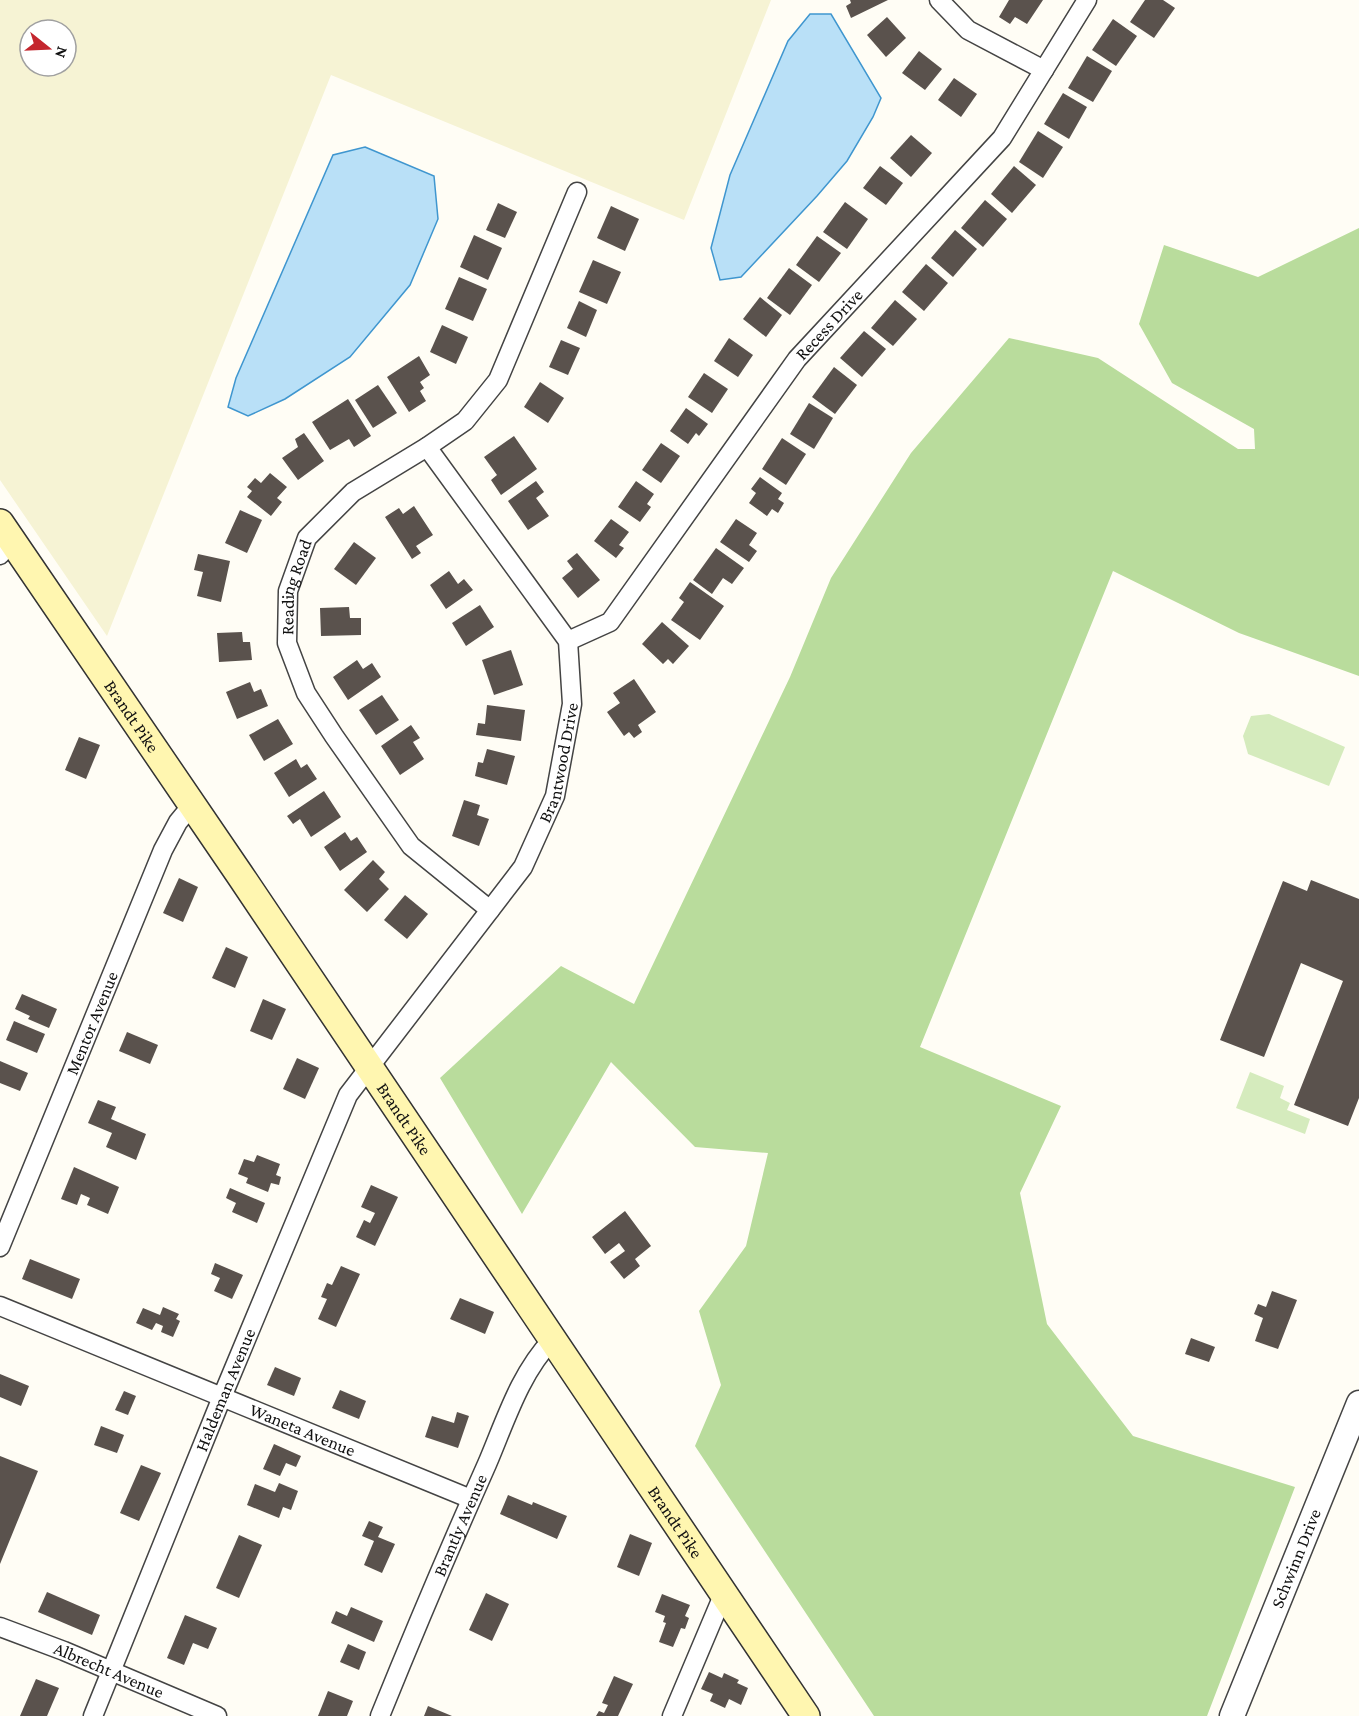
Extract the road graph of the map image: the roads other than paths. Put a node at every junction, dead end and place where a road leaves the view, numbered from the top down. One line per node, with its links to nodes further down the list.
1 (939, 0): 3 (street)
2 (1087, 0): 3 (street, Recess Drive)
3 (1044, 70): 7 (street, Recess Drive)
4 (577, 192): 5 (street, Reading Road)
5 (427, 447): 7 (street); 9 (street, Reading Road)
6 (4, 539): 8 (main road, Brandt Pike)
7 (568, 641): 9 (street, Brantwood Drive)
8 (192, 805): 10 (main road, Brandt Pike); 11 (street, Mentor Avenue)
9 (490, 910): 10 (street, Brantwood Drive)
10 (369, 1067): 13 (main road, Brandt Pike); 14 (street, Haldeman Avenue)
11 (0, 1247)
12 (0, 1306): 14 (street, Waneta Avenue)
13 (552, 1340): 16 (street, Brantly Avenue); 17 (main road, Brandt Pike)
14 (222, 1397): 16 (street, Waneta Avenue); 19 (street, Haldeman Avenue)
15 (1359, 1402): 25 (street, Schwinn Drive)
16 (471, 1499): 22 (street, Brantly Avenue)
17 (724, 1593): 23 (street); 24 (main road, Brandt Pike)
18 (0, 1627): 19 (street, Albrecht Avenue)
19 (112, 1671): 20 (street, Haldeman Avenue); 21 (street, Albrecht Avenue)
20 (93, 1716)
21 (217, 1716)
22 (380, 1716)
23 (672, 1716)
24 (806, 1716)
25 (1232, 1716)

